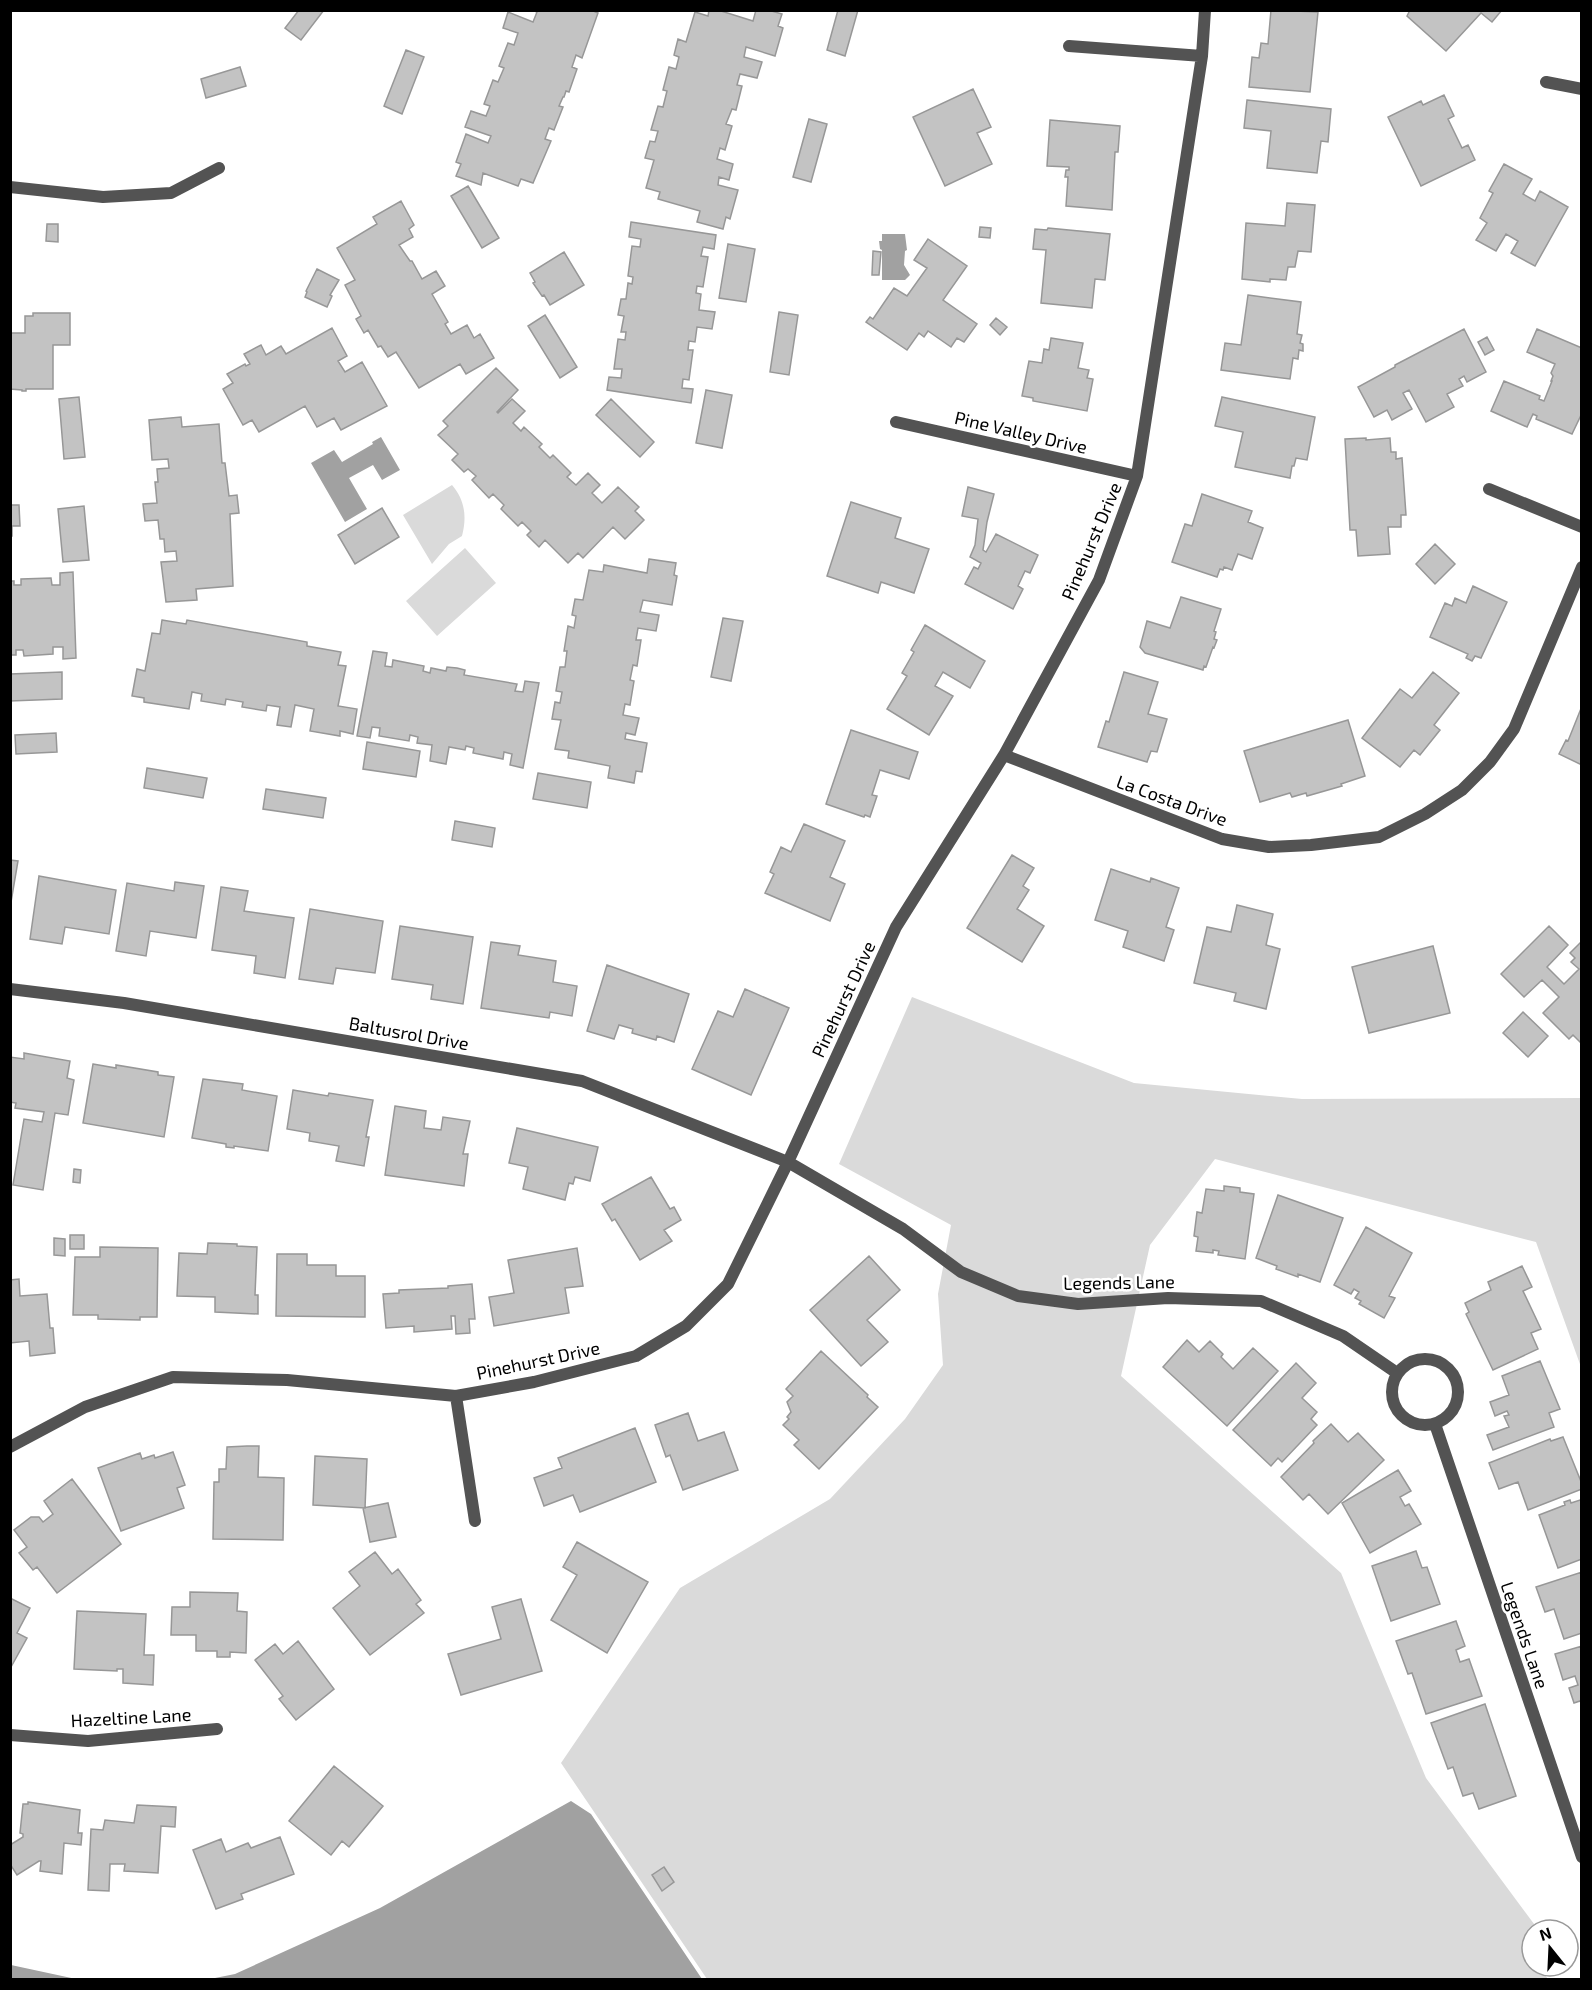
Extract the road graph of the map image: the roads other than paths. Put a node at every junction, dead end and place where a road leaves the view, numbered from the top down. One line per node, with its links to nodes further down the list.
1 (1205, 10): 3 (street, Pinehurst Drive)
2 (1069, 46): 3 (street)
3 (1202, 56): 9 (street, Pinehurst Drive)
4 (1546, 82): 5 (street)
5 (1581, 88)
6 (219, 168): 7 (street)
7 (10, 187)
8 (896, 422): 9 (street, Pine Valley Drive)
9 (1137, 476): 13 (street, Pinehurst Drive)
10 (1489, 489): 11 (street)
11 (1581, 527)
12 (1581, 567): 13 (street, La Costa Drive)
13 (1004, 755): 15 (street, Pinehurst Drive)
14 (10, 989): 15 (street, Baltusrol Drive)
15 (789, 1162): 16 (street, Legends Lane); 17 (street, Pinehurst Drive)
16 (1397, 1373): 18 (street); 18 (street)
17 (456, 1395): 19 (street, Pinehurst Drive); 20 (street)
18 (1435, 1424): 23 (street, Legends Lane)
19 (10, 1447)
20 (475, 1521)
21 (217, 1730): 22 (street, Hazeltine Lane)
22 (10, 1735)
23 (1581, 1857)

